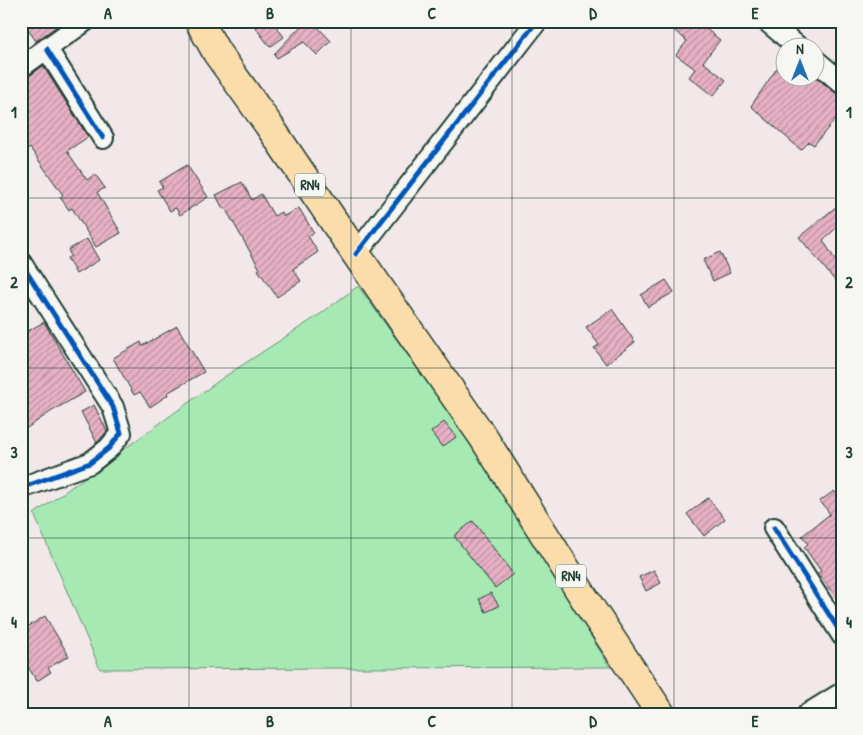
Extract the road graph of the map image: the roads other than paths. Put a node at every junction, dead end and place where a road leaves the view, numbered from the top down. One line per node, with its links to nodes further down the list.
1 (85, 21): 6 (street)
2 (199, 21): 11 (highway, RN4)
3 (768, 21): 5 (street)
4 (529, 24): 11 (street)
5 (788, 38)
6 (47, 49): 7 (street); 10 (street)
7 (21, 67)
8 (826, 69): 9 (street)
9 (842, 83)
10 (103, 138)
11 (356, 254): 17 (highway, RN4)
12 (21, 263): 13 (street)
13 (21, 488)
14 (774, 528): 15 (street)
15 (842, 635)
16 (842, 693): 18 (street)
17 (661, 714)
18 (808, 714)

